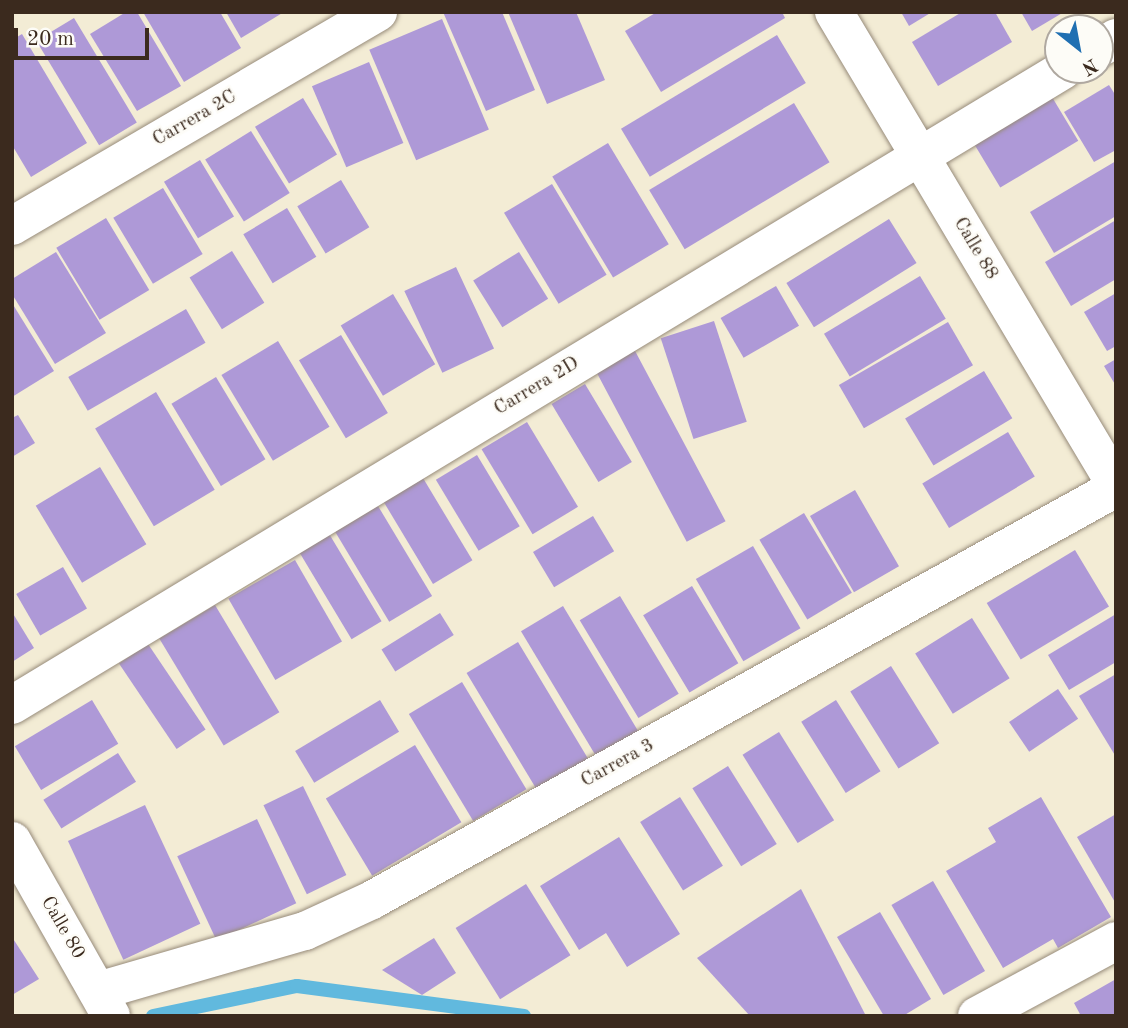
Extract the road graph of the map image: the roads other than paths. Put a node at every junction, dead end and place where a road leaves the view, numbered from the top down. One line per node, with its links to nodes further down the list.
1 (378, 12): 5 (street, Carrera 2C)
2 (834, 12): 4 (street, Calle 88)
3 (1044, 81): 4 (street, Carrera 2D)
4 (920, 156): 6 (street, Calle 88); 7 (street, Carrera 2D)
5 (12, 226)
6 (1116, 487): 10 (street, Carrera 3)
7 (12, 705)
8 (12, 841): 10 (street, Calle 80)
9 (1116, 942): 11 (street)
10 (105, 1005)
11 (977, 1016)

